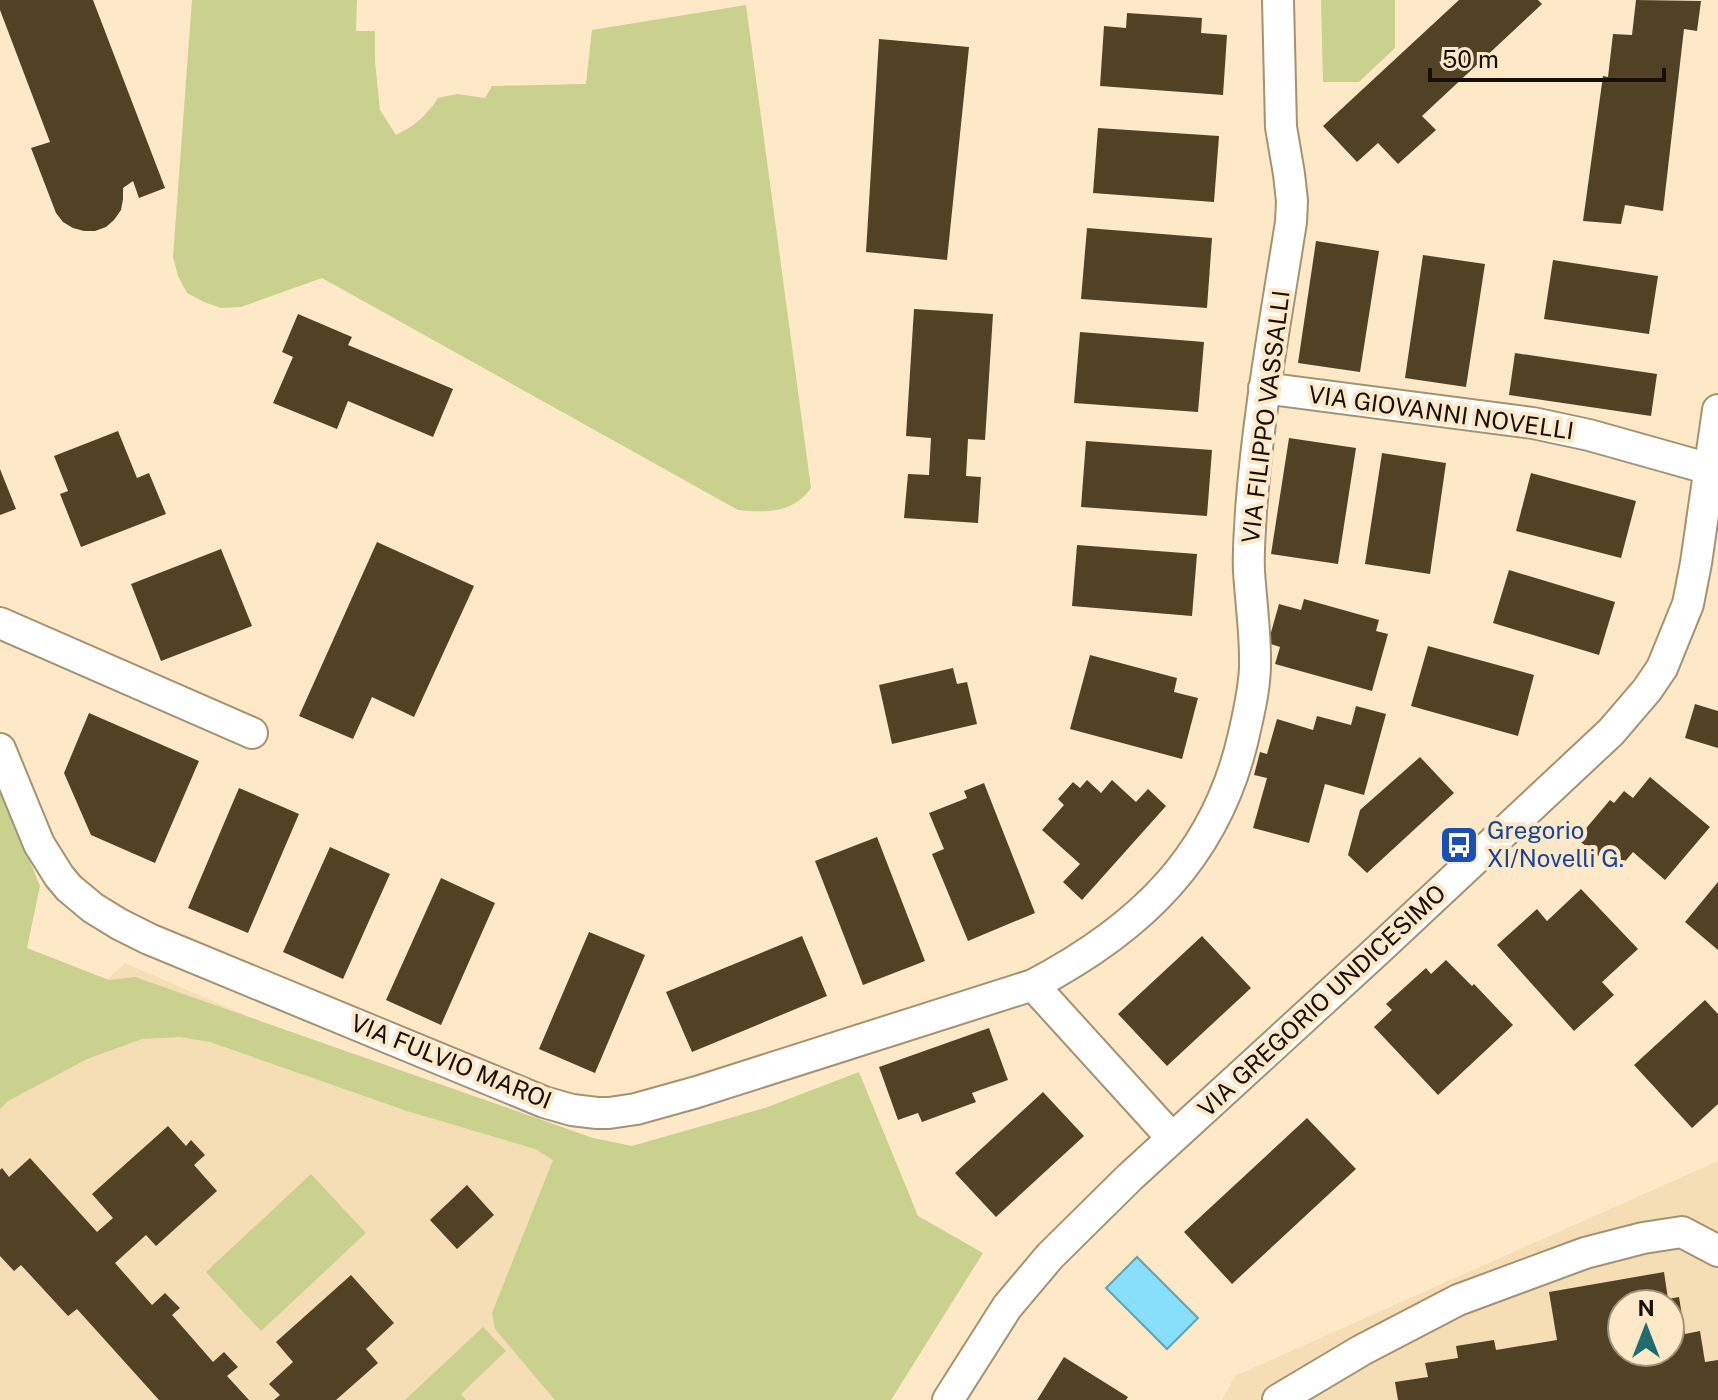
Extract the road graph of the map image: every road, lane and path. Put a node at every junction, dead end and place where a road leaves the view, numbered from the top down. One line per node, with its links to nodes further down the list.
1 (1278, 0): 2 (street, VIA FILIPPO VASSALLI)
2 (1264, 388): 4 (street, VIA GIOVANNI NOVELLI); 8 (street, VIA FILIPPO VASSALLI)
3 (1718, 410): 4 (street, VIA GREGORIO UNDICESIMO)
4 (1710, 469): 9 (street, VIA GREGORIO UNDICESIMO)
5 (0, 623): 6 (street)
6 (252, 733)
7 (0, 749): 8 (street, VIA FULVIO MAROI)
8 (1033, 985): 9 (street)
9 (1172, 1138): 11 (street, VIA GREGORIO UNDICESIMO)
10 (1718, 1251): 12 (street)
11 (948, 1400)
12 (1278, 1400)

